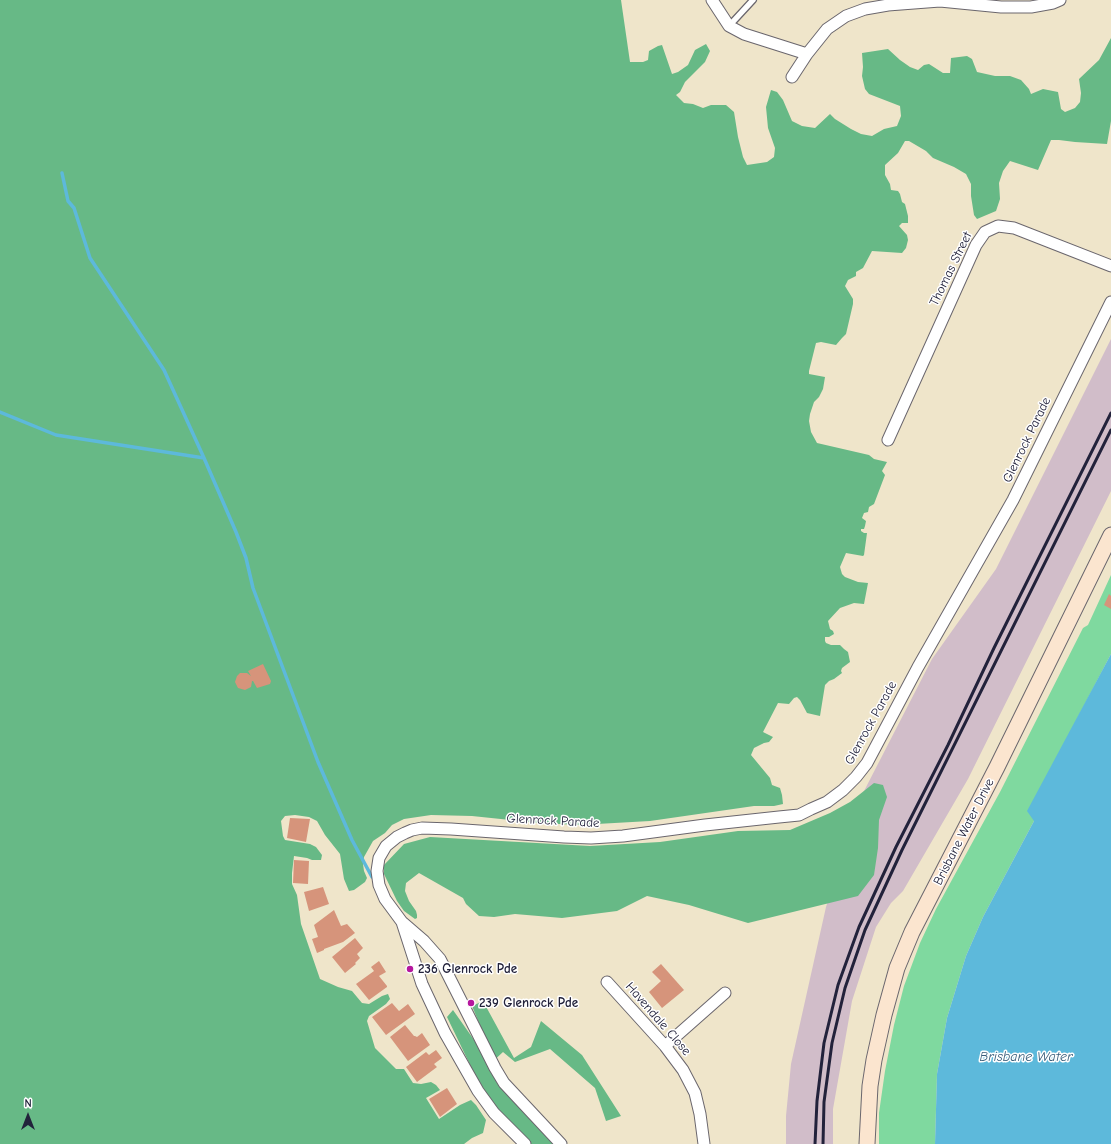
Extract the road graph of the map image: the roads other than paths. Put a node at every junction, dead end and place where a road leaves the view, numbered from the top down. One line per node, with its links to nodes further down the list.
1 (712, 0): 4 (street)
2 (753, 0): 4 (lane)
3 (1060, 0): 5 (street)
4 (729, 26): 5 (street)
5 (807, 54): 6 (street)
6 (792, 76)
7 (1111, 266): 9 (street, Thomas Street)
8 (1111, 302): 11 (street, Glenrock Parade)
9 (888, 440)
10 (1111, 535): 18 (main road, Brisbane Water Drive)
11 (402, 922): 15 (street, Glenrock Parade); 16 (street, Glenrock Parade)
12 (607, 982): 14 (street, Havendale Close)
13 (725, 993): 14 (street)
14 (665, 1046): 17 (street, Havendale Close)
15 (525, 1144)
16 (561, 1144)
17 (704, 1144)
18 (868, 1144)

